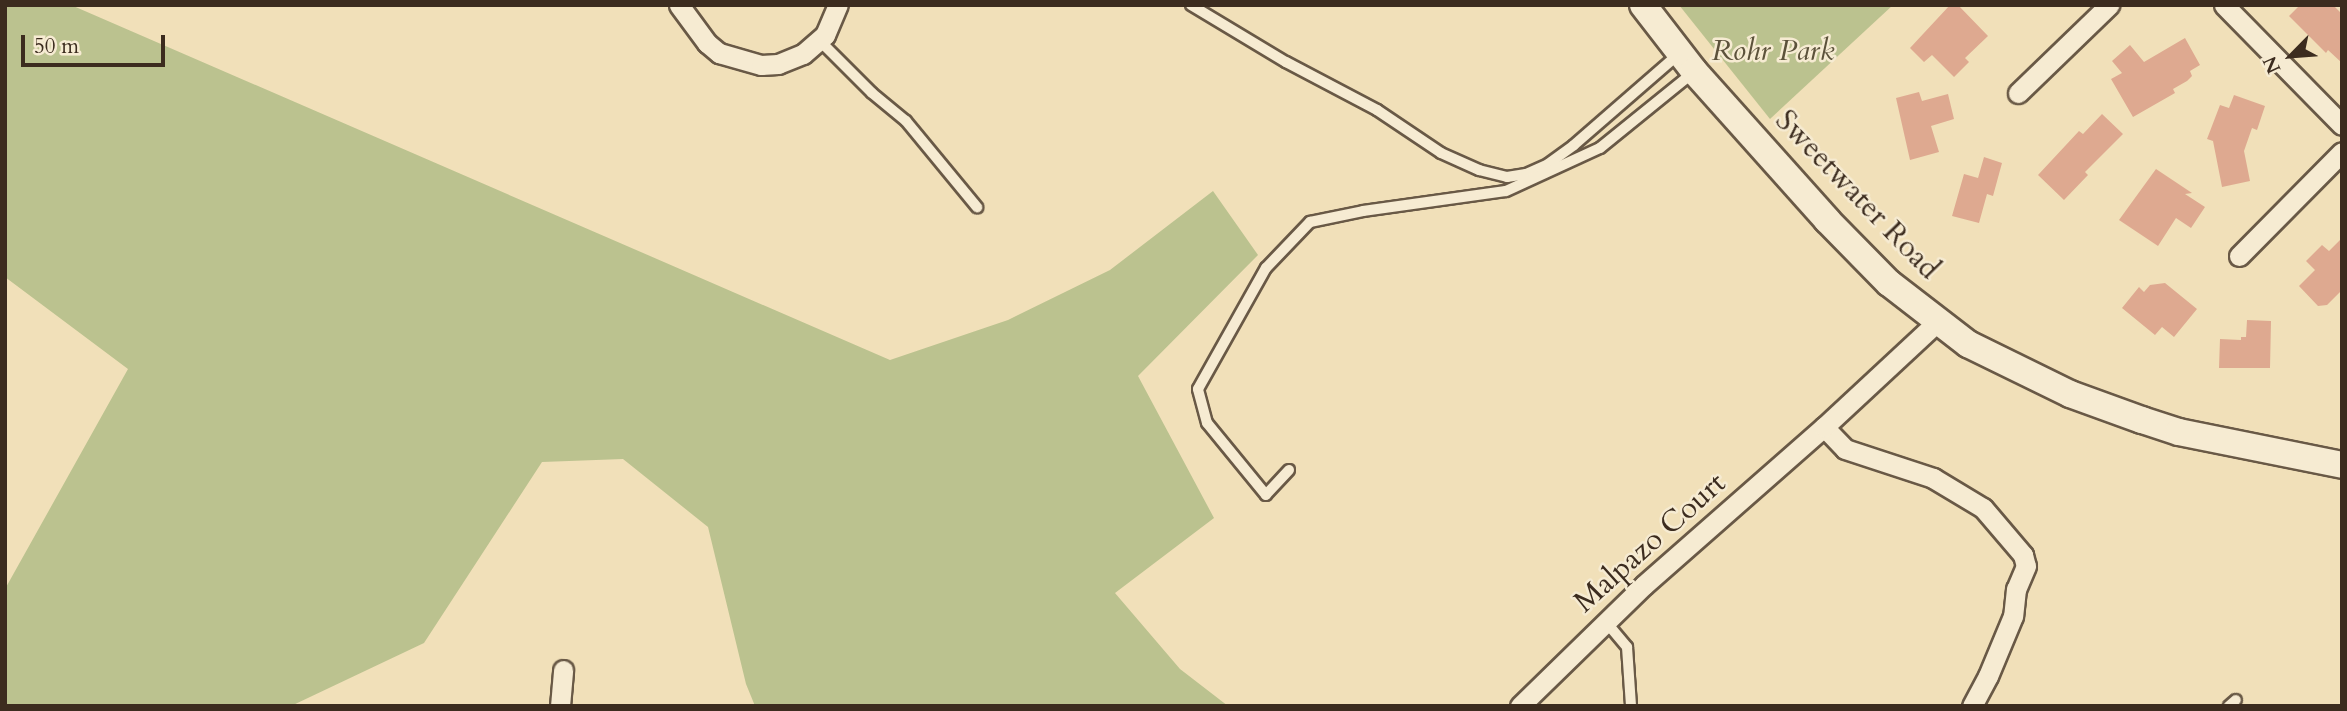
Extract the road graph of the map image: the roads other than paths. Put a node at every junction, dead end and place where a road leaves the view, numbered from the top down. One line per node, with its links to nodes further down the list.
1 (679, 5): 7 (street)
2 (838, 5): 7 (street)
3 (1191, 5): 8 (lane)
4 (1643, 5): 8 (main road, Sweetwater Road)
5 (2109, 5): 9 (street)
6 (2224, 5): 10 (street)
7 (819, 40): 12 (lane)
8 (1687, 62): 14 (main road, Sweetwater Road); 17 (lane)
9 (2018, 93)
10 (2342, 125)
11 (2342, 152): 13 (street)
12 (976, 207)
13 (2239, 256)
14 (1937, 322): 15 (street, Malpazo Court); 16 (main road, Sweetwater Road)
15 (1824, 427): 18 (street, Malpazo Court); 23 (street)
16 (2342, 465)
17 (1289, 471)
18 (1606, 622): 21 (street, Malpazo Court); 22 (lane)
19 (563, 670): 20 (street)
20 (560, 706)
21 (1520, 706)
22 (1631, 706)
23 (1972, 706)

